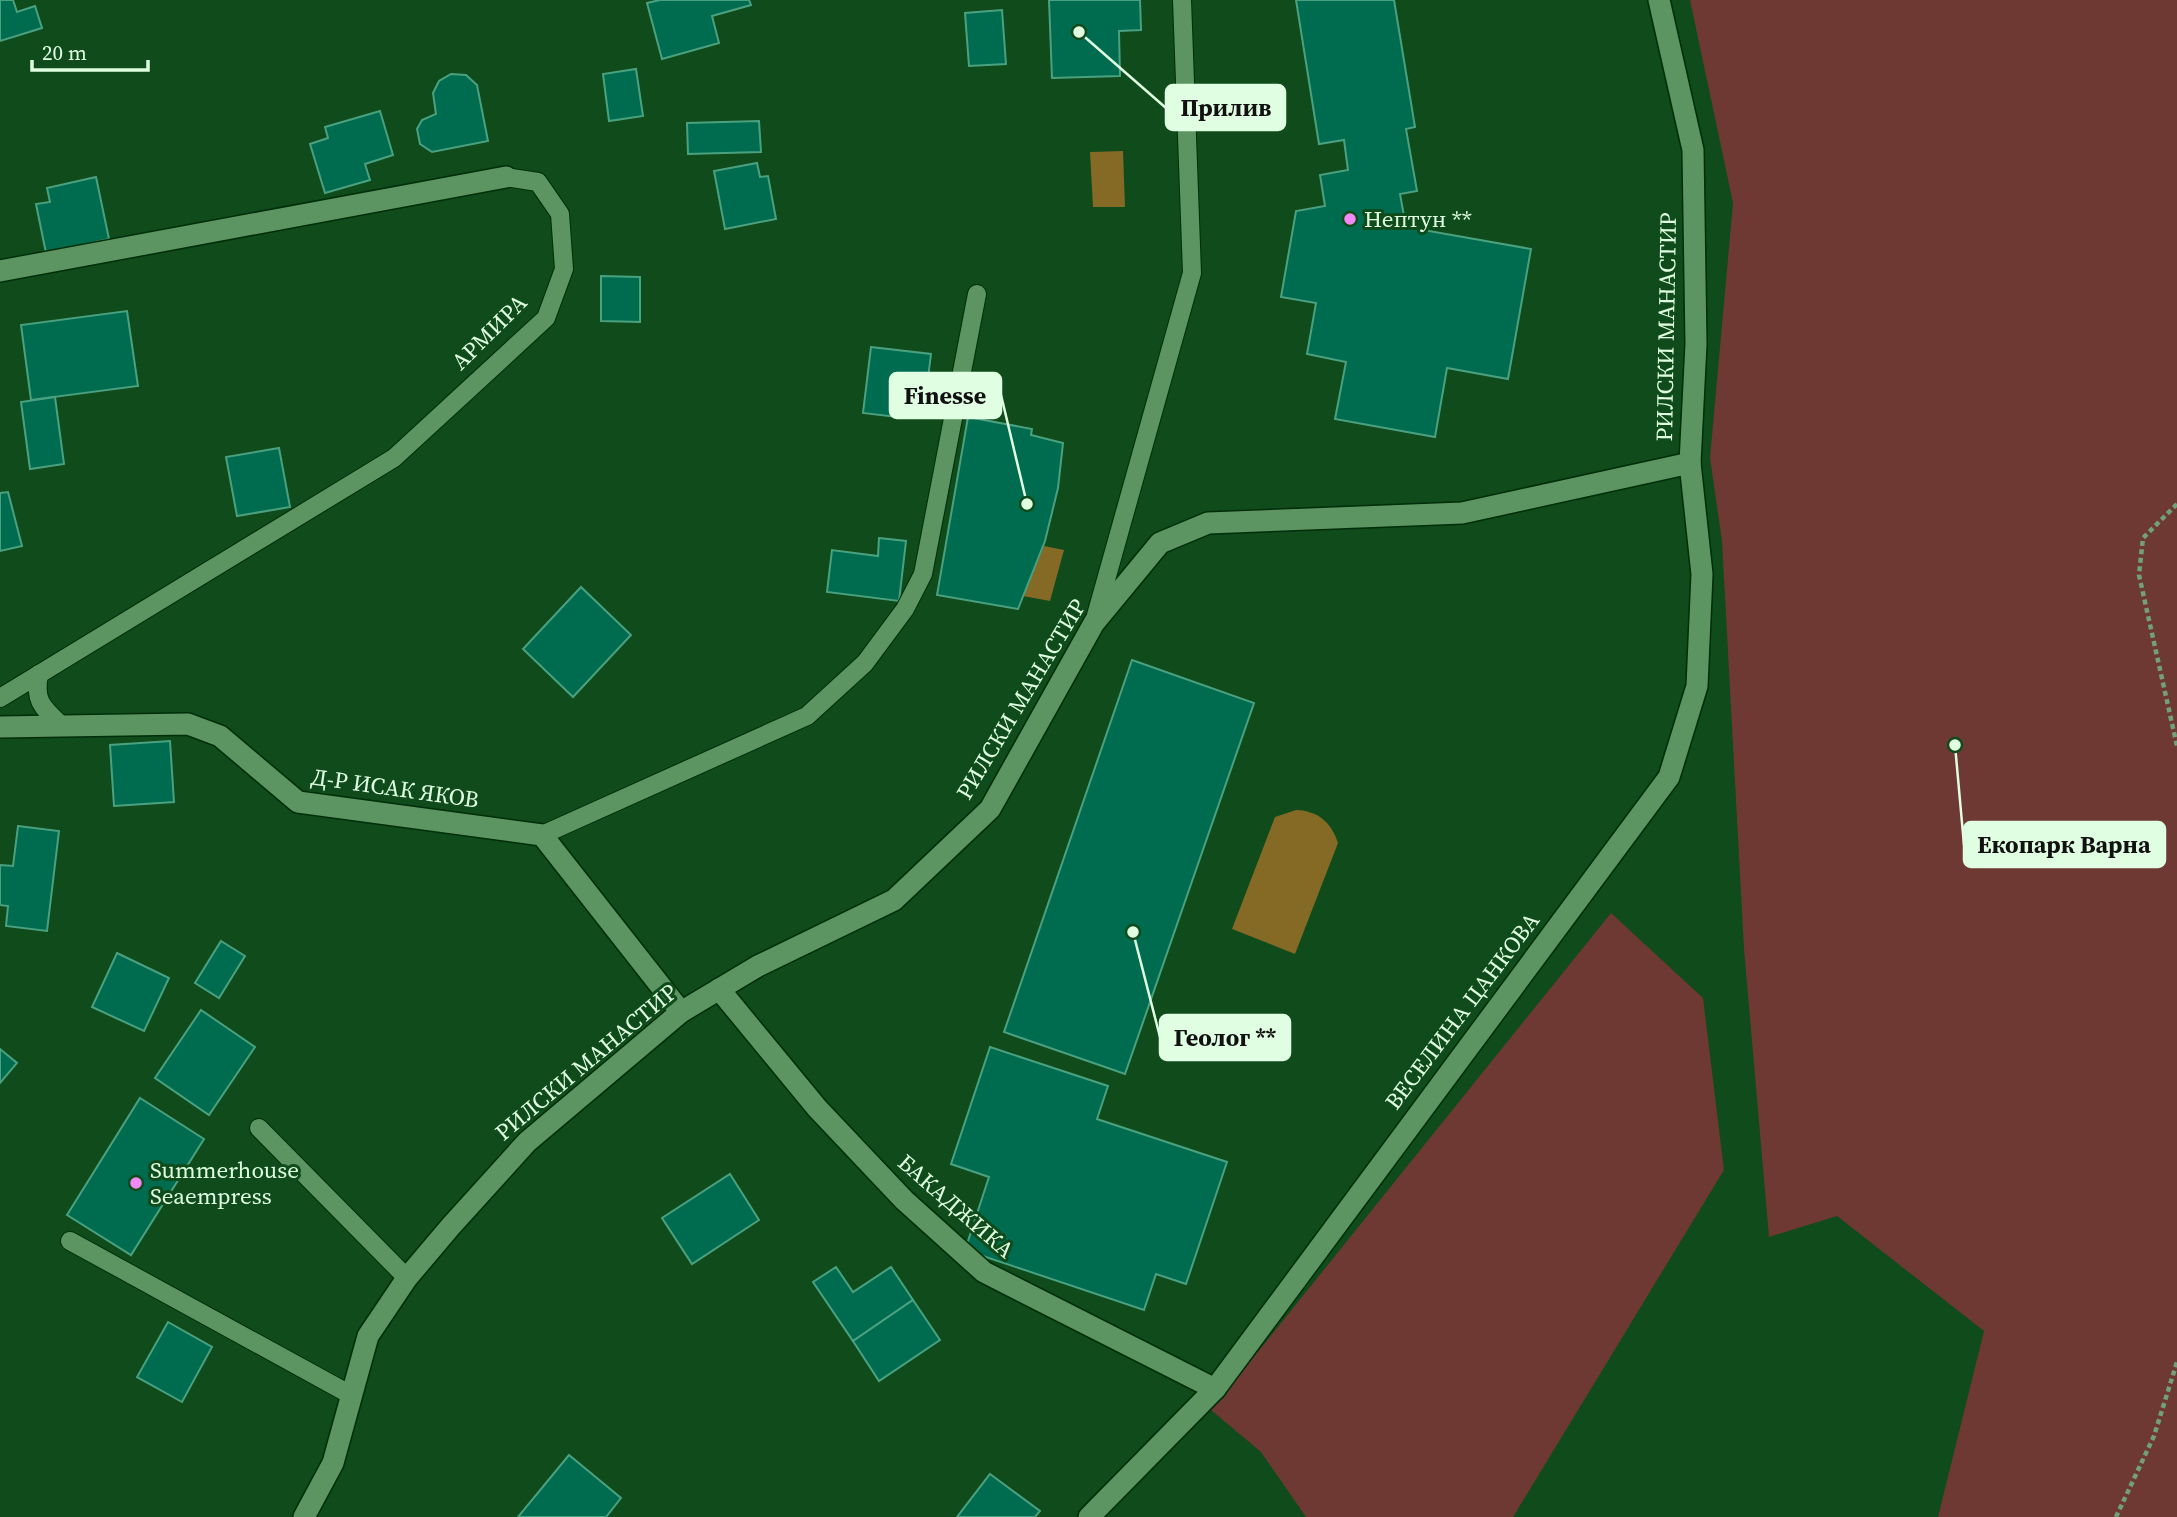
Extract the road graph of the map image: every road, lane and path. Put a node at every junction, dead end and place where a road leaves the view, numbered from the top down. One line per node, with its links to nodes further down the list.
1 (1182, 0): 8 (lane)
2 (1658, 0): 6 (street, РИЛСКИ МАНАСТИР)
3 (506, 177): 4 (street, АРМИРА); 9 (lane, АРМИРА)
4 (0, 271)
5 (977, 294): 14 (lane)
6 (1690, 463): 8 (street, РИЛСКИ МАНАСТИР); 21 (street, ВЕСЕЛИНА ЦАНКОВА)
7 (2177, 503): 13 (path)
8 (1094, 623): 15 (street, РИЛСКИ МАНАСТИР)
9 (39, 674): 10 (lane, АРМИРА); 11 (lane)
10 (0, 698)
11 (61, 724): 12 (street, Д-Р ИСАК ЯКОВ); 14 (street, Д-Р ИСАК ЯКОВ)
12 (0, 727)
13 (2177, 746)
14 (542, 835): 16 (street)
15 (719, 989): 16 (street, РИЛСКИ МАНАСТИР); 21 (street, БАКАДЖИКА)
16 (681, 1012): 19 (street, РИЛСКИ МАНАСТИР)
17 (259, 1128): 19 (lane)
18 (70, 1241): 22 (lane)
19 (407, 1278): 22 (street, РИЛСКИ МАНАСТИР)
20 (2177, 1362): 25 (path)
21 (1215, 1389): 24 (street, ВЕСЕЛИНА ЦАНКОВА)
22 (351, 1395): 23 (street, РИЛСКИ МАНАСТИР)
23 (304, 1517)
24 (1088, 1517)
25 (2116, 1517)

